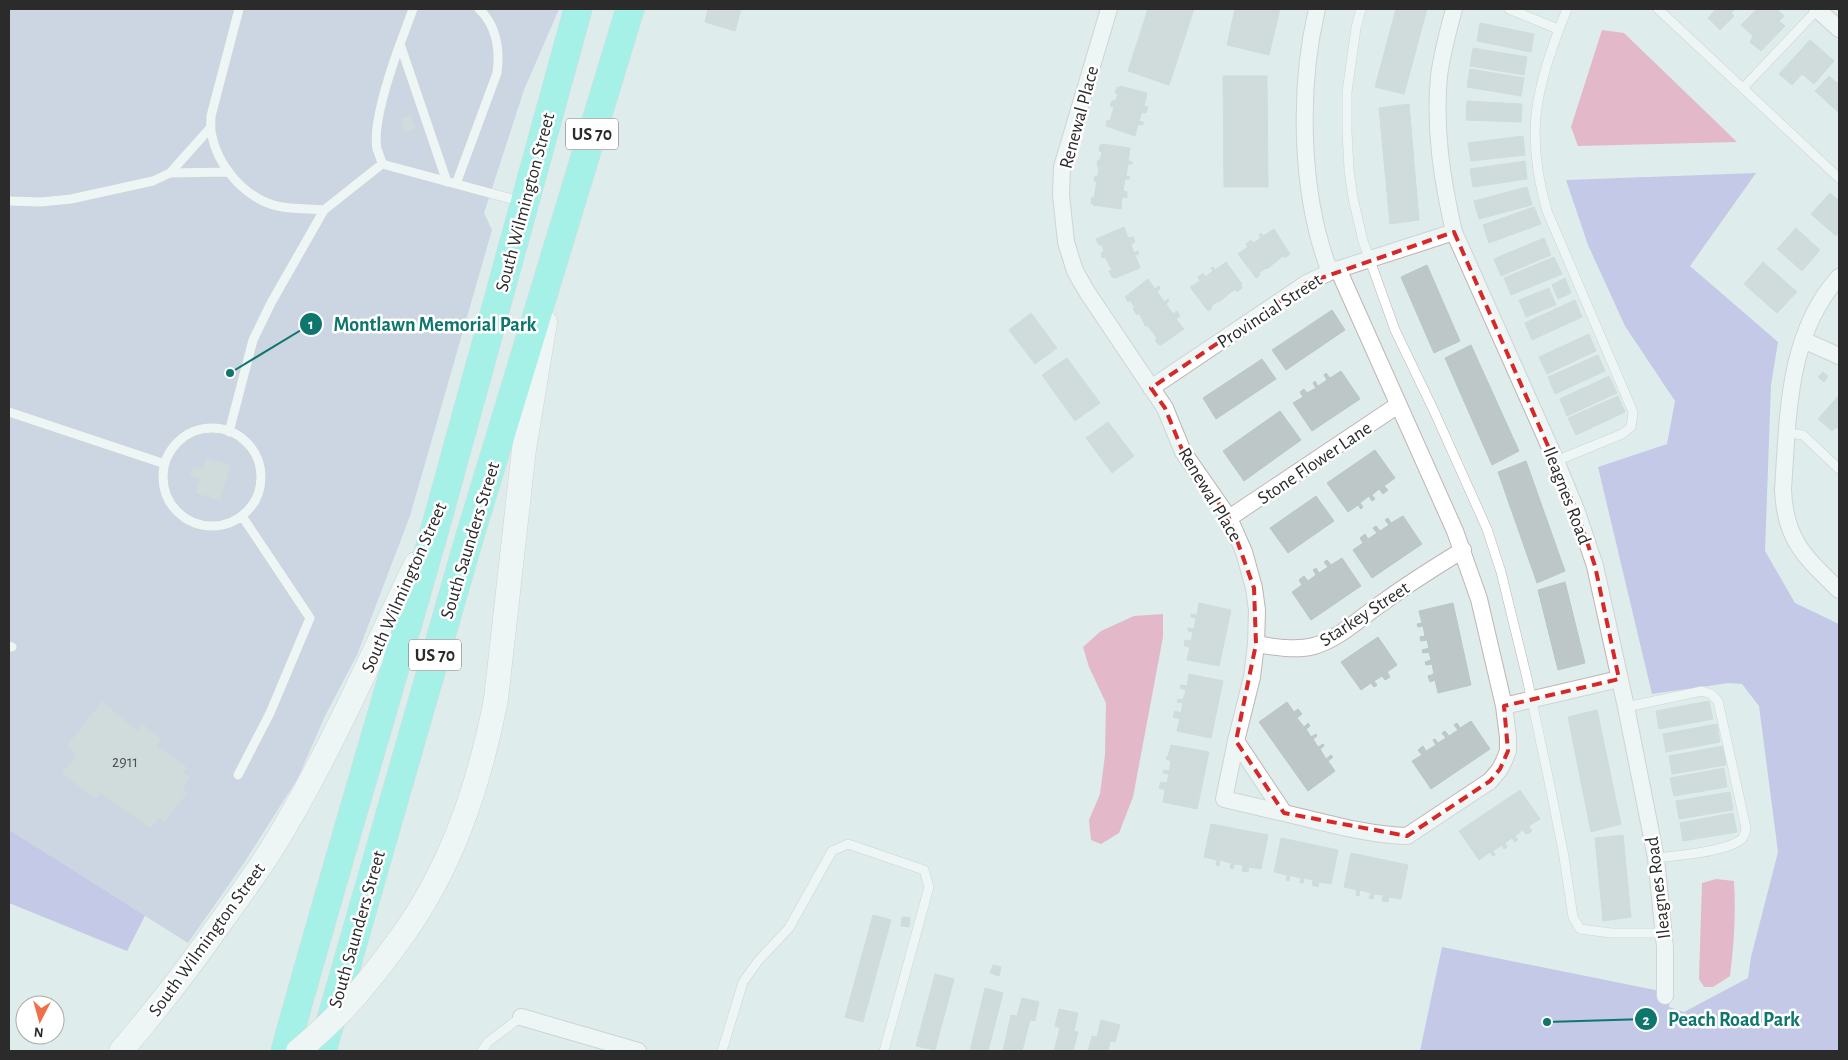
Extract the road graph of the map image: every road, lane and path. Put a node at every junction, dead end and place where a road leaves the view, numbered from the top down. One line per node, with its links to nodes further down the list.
1 (239, 9): 18 (lane)
2 (413, 9): 16 (lane)
3 (480, 9): 23 (lane)
4 (578, 9): 25 (highway, South Wilmington Street / US 70)
5 (630, 9): 29 (highway, US 70)
6 (1108, 9): 34 (street, Renewal Place)
7 (1317, 9): 30 (street)
8 (1361, 9): 28 (lane)
9 (1454, 9): 27 (street, Ileagnes Road)
10 (1509, 9): 14 (lane)
11 (1567, 9): 14 (lane)
12 (1658, 9): 17 (lane)
13 (1823, 11): 15 (street); 17 (lane)
14 (1558, 29): 39 (lane)
15 (1839, 29)
16 (400, 44): 19 (lane); 23 (lane)
17 (1743, 88): 22 (lane)
18 (211, 128): 20 (lane); 21 (lane)
19 (382, 164): 23 (lane); 26 (lane)
20 (229, 172): 21 (lane); 26 (lane)
21 (170, 173): 24 (lane)
22 (1839, 178)
23 (452, 183): 25 (lane)
24 (9, 202)
25 (523, 202): 44 (highway, South Wilmington Street / US 70)
26 (324, 210): 37 (lane)
27 (1454, 232): 28 (street, Provincial Street); 39 (street, Ileagnes Road)
28 (1370, 258): 30 (street, Provincial Street); 49 (lane)
29 (554, 260): 61 (main road, bridge); 62 (highway, South Saunders Street / US 70)
30 (1334, 270): 34 (street, Provincial Street); 35 (street)
31 (1836, 287): 32 (street)
32 (1803, 340): 33 (street); 38 (street)
33 (1839, 356)
34 (1151, 388): 43 (street, Renewal Place)
35 (1398, 405): 43 (street, Stone Flower Lane); 45 (street)
36 (9, 412): 40 (lane)
37 (229, 432): 40 (lane); 42 (lane)
38 (1787, 433): 41 (lane); 46 (street)
39 (1556, 462): 48 (street, Ileagnes Road)
40 (165, 464): 42 (lane)
41 (1839, 468)
42 (242, 516): 53 (lane)
43 (1229, 518): 47 (street, Renewal Place)
44 (437, 519): 59 (main road, South Wilmington Street); 60 (highway, South Saunders Street / US 70)
45 (1463, 550): 47 (street, Starkey Street); 50 (street)
46 (1839, 590)
47 (1256, 644): 52 (street, Renewal Place)
48 (1619, 679): 49 (street); 51 (street, Ileagnes Road)
49 (1532, 700): 50 (street); 56 (lane)
50 (1504, 706): 54 (street)
51 (1626, 707): 55 (street, Ileagnes Road); 55 (lane)
52 (1236, 741): 54 (street); 54 (street, Renewal Place)
53 (238, 775)
54 (1284, 813)
55 (1656, 858): 56 (street, Ileagnes Road)
56 (1664, 933): 57 (street, Ileagnes Road)
57 (1665, 996)
58 (521, 1017): 63 (lane); 64 (street)
59 (121, 1051)
60 (285, 1051)
61 (298, 1051)
62 (322, 1051)
63 (482, 1051)
64 (638, 1051)
65 (722, 1051): 66 (lane)
66 (884, 1051)

